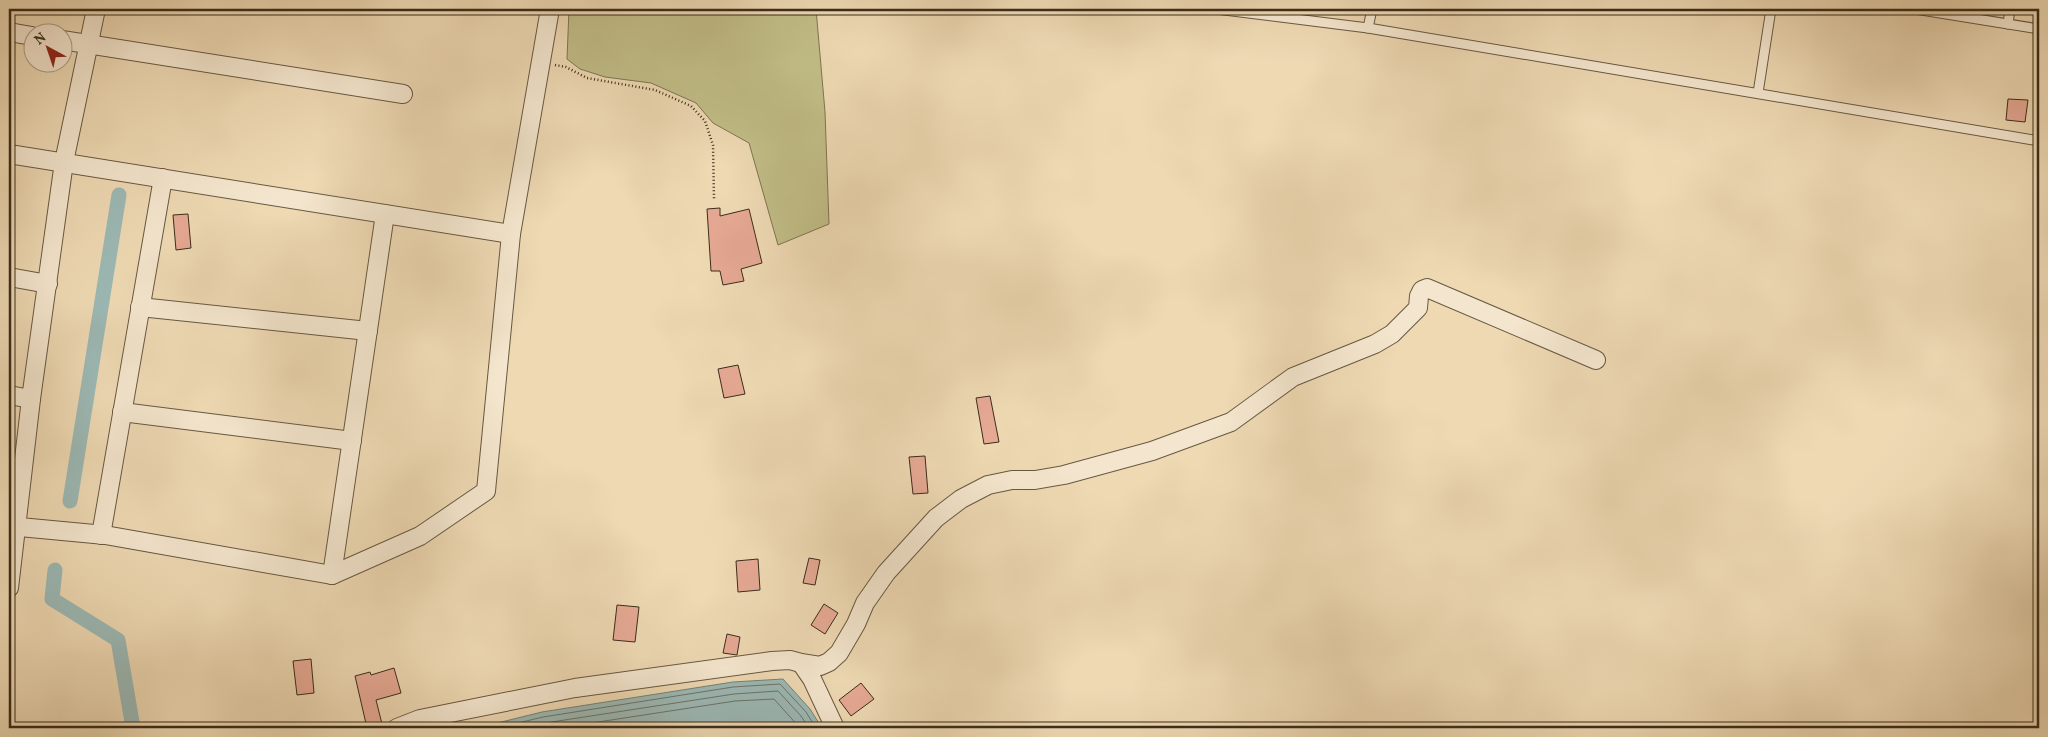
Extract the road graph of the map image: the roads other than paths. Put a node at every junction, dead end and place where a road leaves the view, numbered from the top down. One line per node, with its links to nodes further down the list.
1 (96, 9): 14 (street)
2 (550, 9): 22 (street)
3 (1216, 9): 9 (lane)
4 (1372, 9): 9 (lane)
5 (1771, 9): 15 (lane)
6 (1915, 9): 8 (lane)
7 (2010, 9): 8 (lane)
8 (2008, 24): 10 (lane)
9 (1368, 28): 15 (lane)
10 (2039, 29)
11 (9, 32): 12 (street)
12 (22, 34)
13 (72, 42): 14 (street)
14 (87, 44): 16 (street); 19 (street)
15 (1758, 93): 17 (lane)
16 (403, 94)
17 (2039, 141)
18 (9, 154): 19 (street)
19 (64, 162): 20 (street); 24 (street)
20 (163, 178): 21 (street); 25 (street)
21 (385, 214): 22 (street); 26 (street)
22 (511, 234): 34 (street)
23 (9, 277): 24 (street)
24 (48, 284): 29 (street)
25 (140, 307): 26 (street); 30 (street)
26 (368, 331): 31 (street)
27 (1596, 360): 36 (street)
28 (9, 395): 29 (street)
29 (31, 399): 32 (street)
30 (122, 412): 31 (street); 33 (street)
31 (352, 442): 34 (street)
32 (12, 527): 33 (street); 35 (street)
33 (101, 535): 34 (street)
34 (332, 575)
35 (9, 588)
36 (801, 663): 37 (street); 38 (street)
37 (397, 728)
38 (835, 728)

